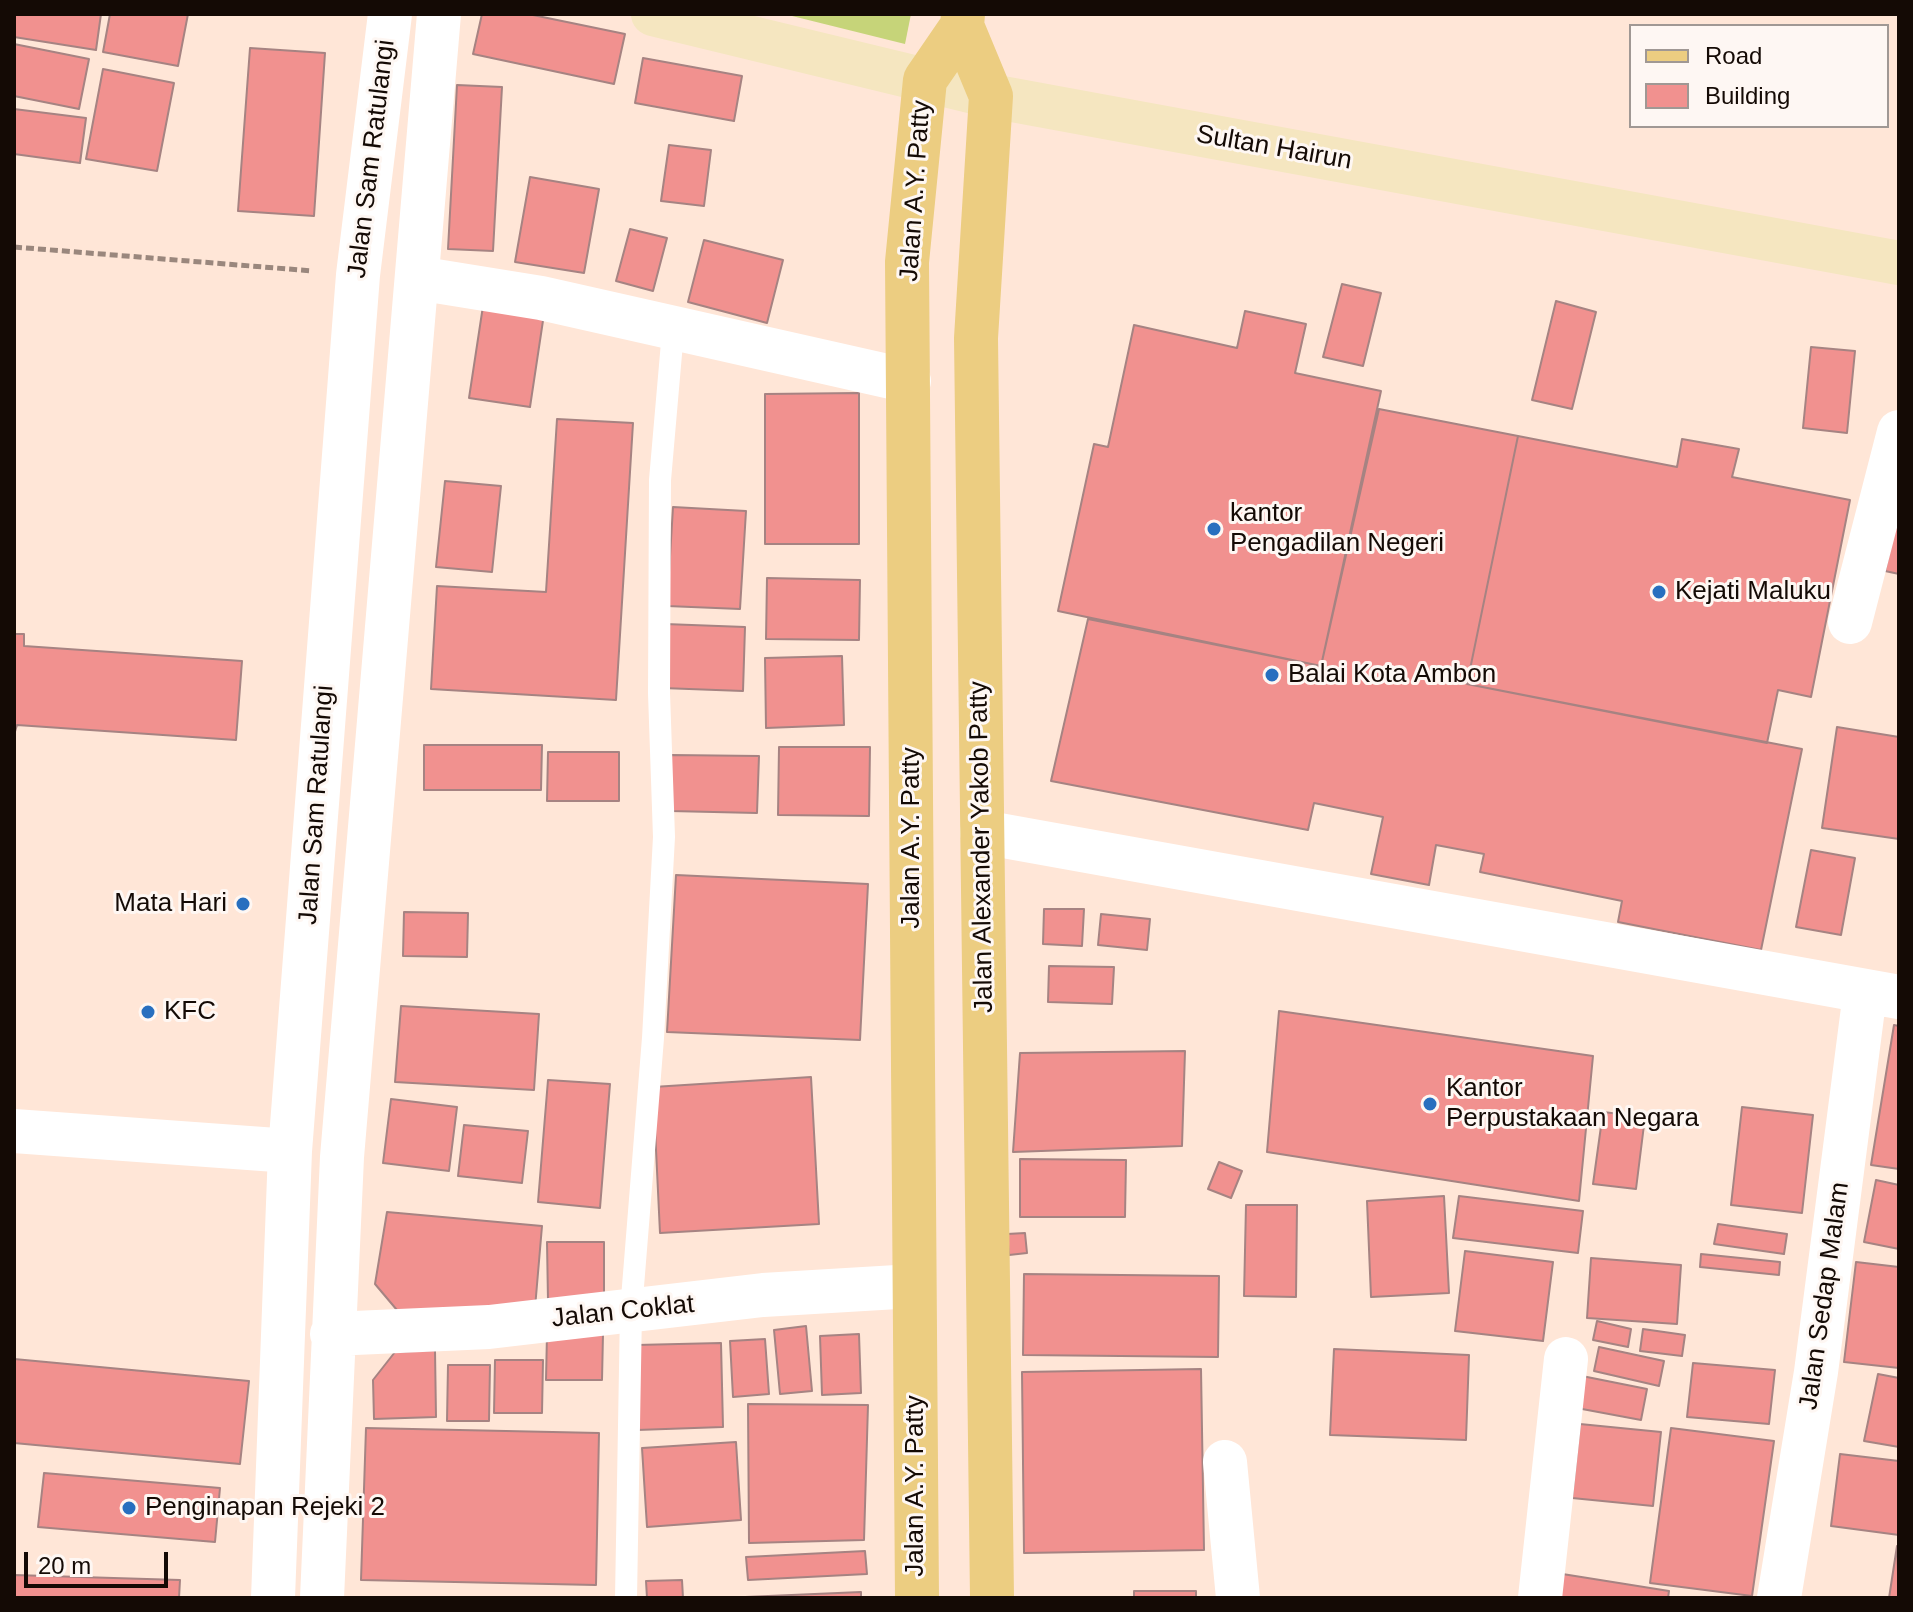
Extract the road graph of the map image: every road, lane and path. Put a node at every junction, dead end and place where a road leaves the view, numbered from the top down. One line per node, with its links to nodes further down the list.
1 (390, 14): 9 (street, Jalan Sam Ratulangi)
2 (439, 14): 10 (street, Jalan Sam Ratulangi)
3 (653, 14): 5 (street, Sultan Hairun)
4 (962, 20): 5 (main road); 6 (main road)
5 (925, 80): 6 (street, Sultan Hairun); 12 (main road, Jalan A.Y. Patty)
6 (991, 96): 8 (street, Sultan Hairun); 15 (main road, Jalan Alexander Yakob Patty)
7 (14, 247): 9 (path)
8 (1899, 263)
9 (358, 275): 18 (street, Jalan Sam Ratulangi)
10 (417, 278): 11 (street); 21 (street, Jalan Sam Ratulangi)
11 (673, 331): 12 (street); 20 (lane)
12 (909, 381): 19 (main road, Jalan A.Y. Patty)
13 (1899, 432): 14 (street)
14 (1850, 622)
15 (982, 832): 16 (street); 28 (main road, Jalan Alexander Yakob Patty)
16 (1882, 995): 31 (street, Jalan Sedap Malam)
17 (14, 1131): 18 (street)
18 (290, 1151): 24 (street, Jalan Sam Ratulangi)
19 (914, 1286): 20 (street, Jalan Coklat); 27 (main road, Jalan A.Y. Patty)
20 (631, 1311): 21 (street, Jalan Coklat); 26 (lane)
21 (332, 1334): 25 (street, Jalan Sam Ratulangi)
22 (1566, 1359): 30 (street)
23 (1225, 1462): 29 (street)
24 (273, 1598)
25 (322, 1598)
26 (626, 1598)
27 (917, 1598)
28 (992, 1598)
29 (1238, 1598)
30 (1540, 1598)
31 (1779, 1598)

